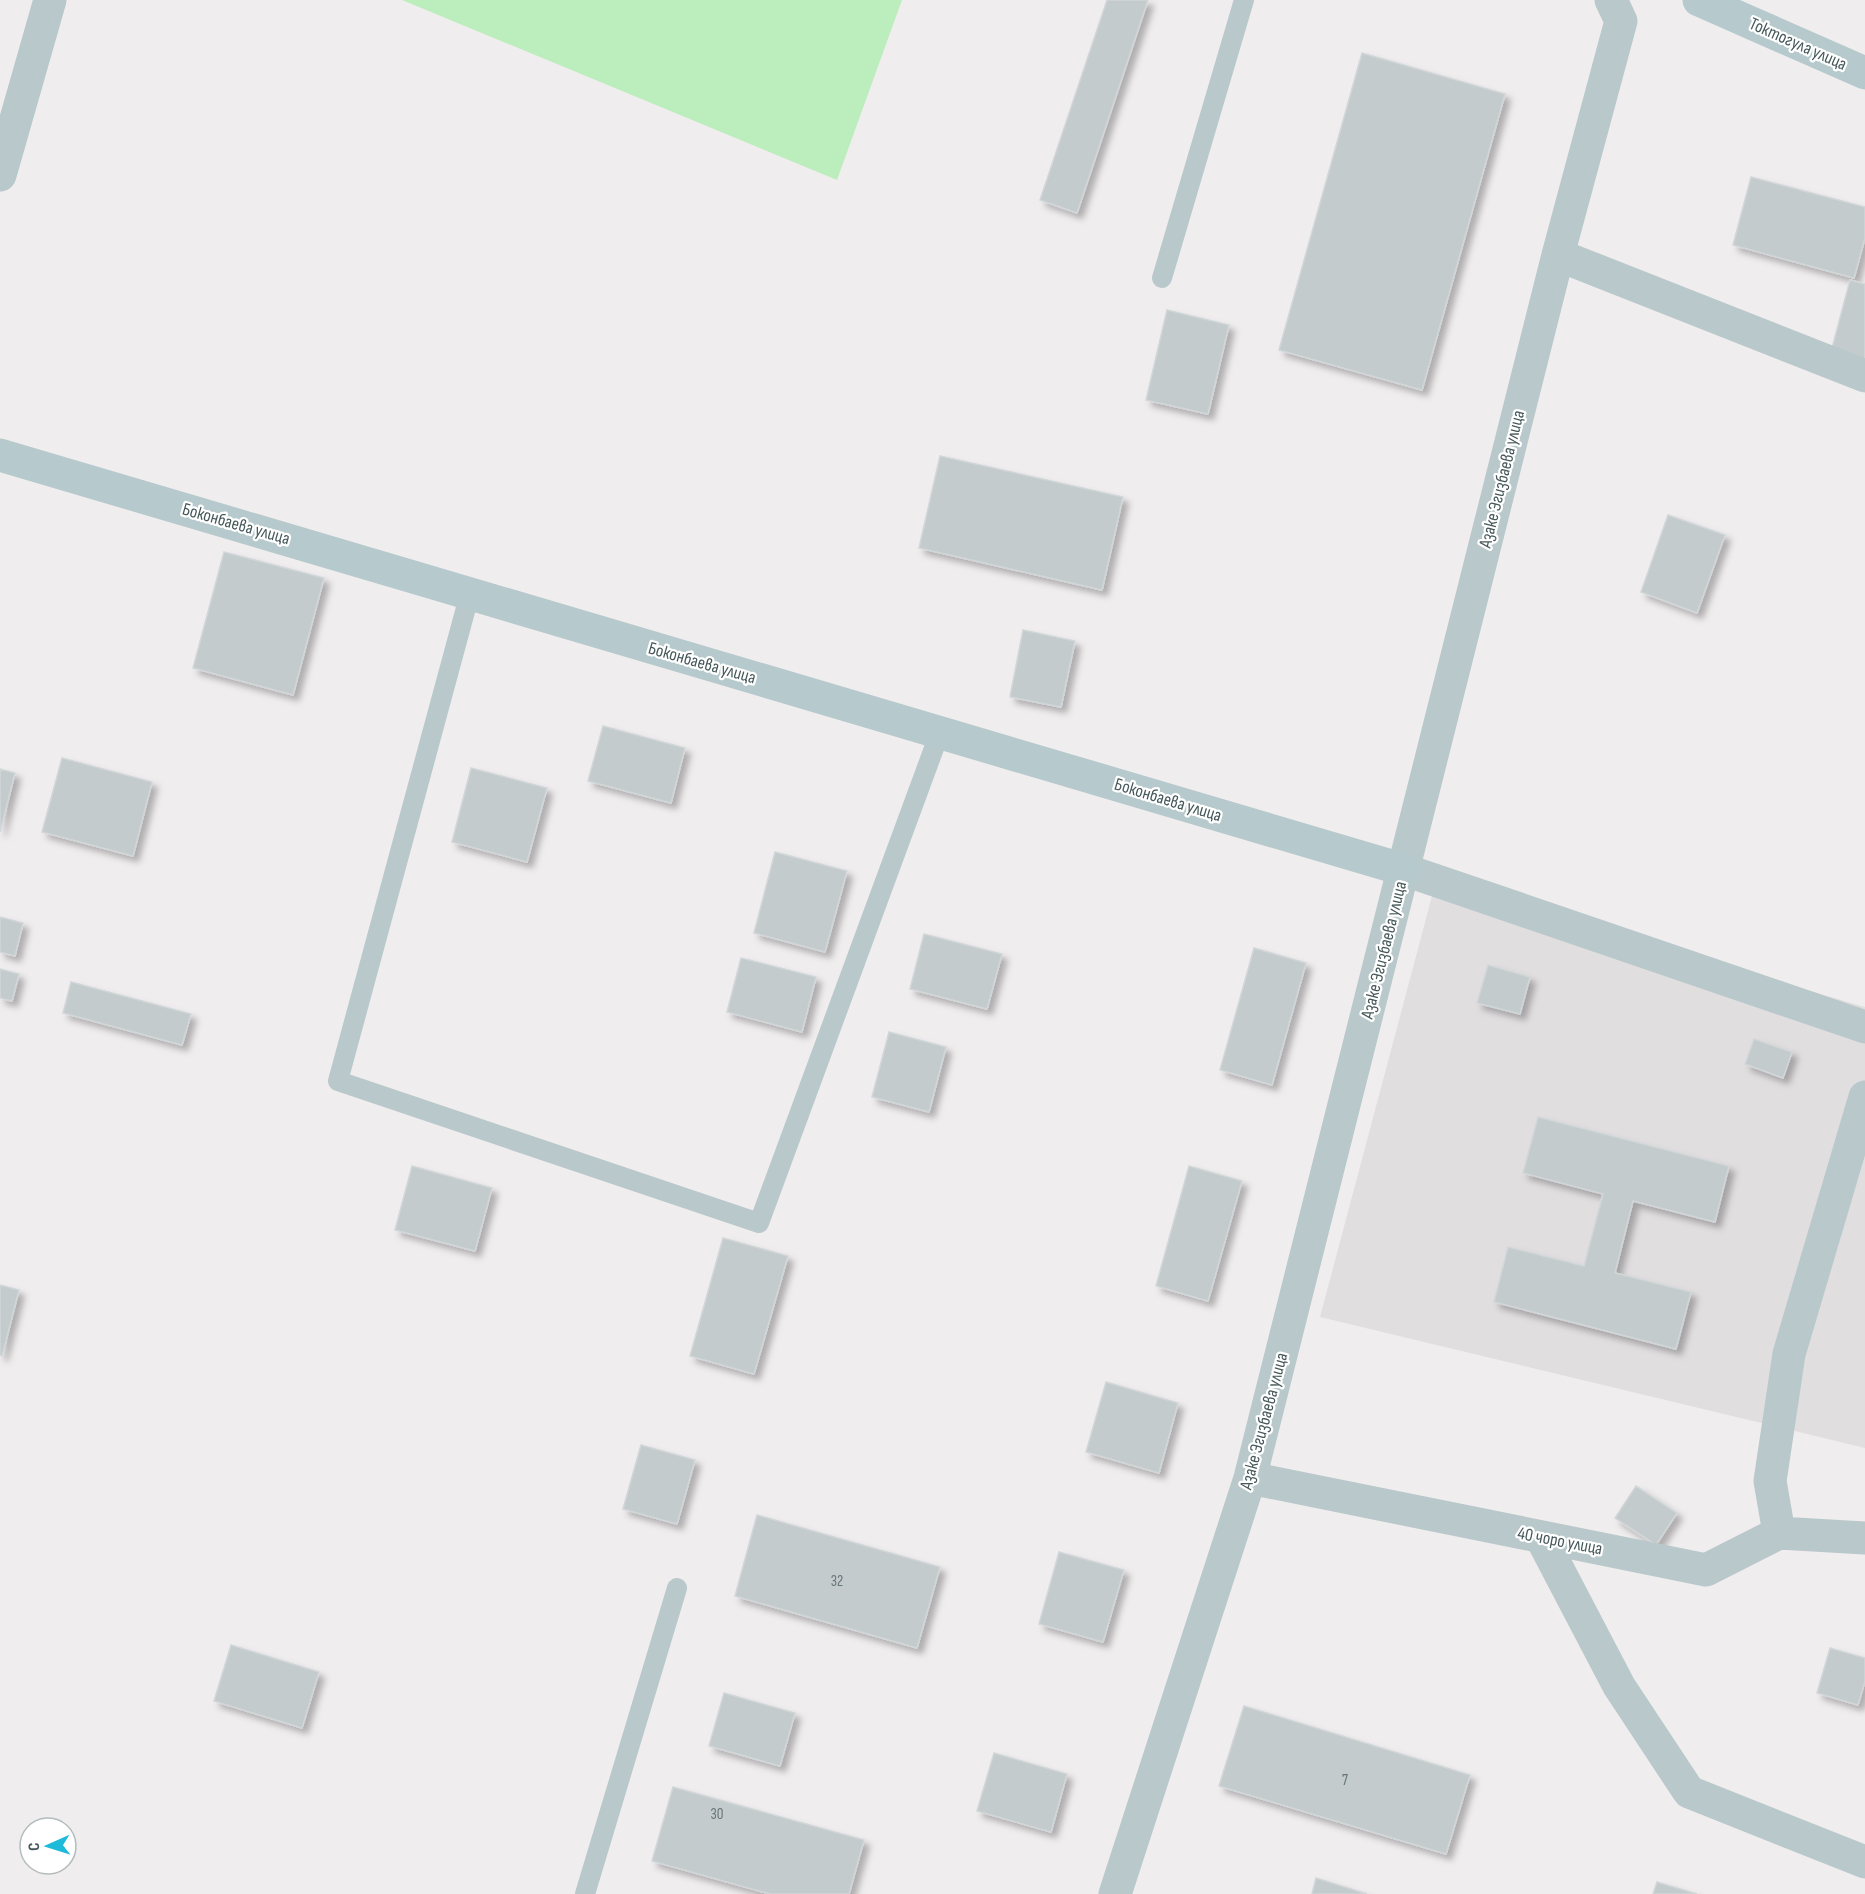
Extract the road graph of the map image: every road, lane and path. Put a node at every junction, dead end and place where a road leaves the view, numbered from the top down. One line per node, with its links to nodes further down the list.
1 (50, 0): 6 (street)
2 (1244, 0): 8 (lane)
3 (1611, 0): 7 (street, Азаке Эгизбаева улица)
4 (1698, 0): 5 (street, Токтогула улица)
5 (1865, 73)
6 (0, 175)
7 (1558, 255): 9 (street); 13 (street, Азаке Эгизбаева улица)
8 (1162, 278)
9 (1865, 376)
10 (0, 454): 11 (street, Боконбаева улица)
11 (470, 593): 12 (street, Боконбаева улица); 12 (lane)
12 (940, 732): 13 (street, Боконбаева улица)
13 (1405, 870): 14 (street); 16 (street, Азаке Эгизбаева улица)
14 (1865, 1027)
15 (1865, 1097): 17 (street)
16 (1250, 1478): 18 (street, 40 чоро улица); 23 (street, Азаке Эгизбаева улица)
17 (1779, 1533): 18 (street, 40 чоро улица); 19 (street)
18 (1541, 1537): 21 (street)
19 (1865, 1538)
20 (677, 1588): 22 (lane)
21 (1865, 1862)
22 (585, 1894)
23 (1115, 1894)

